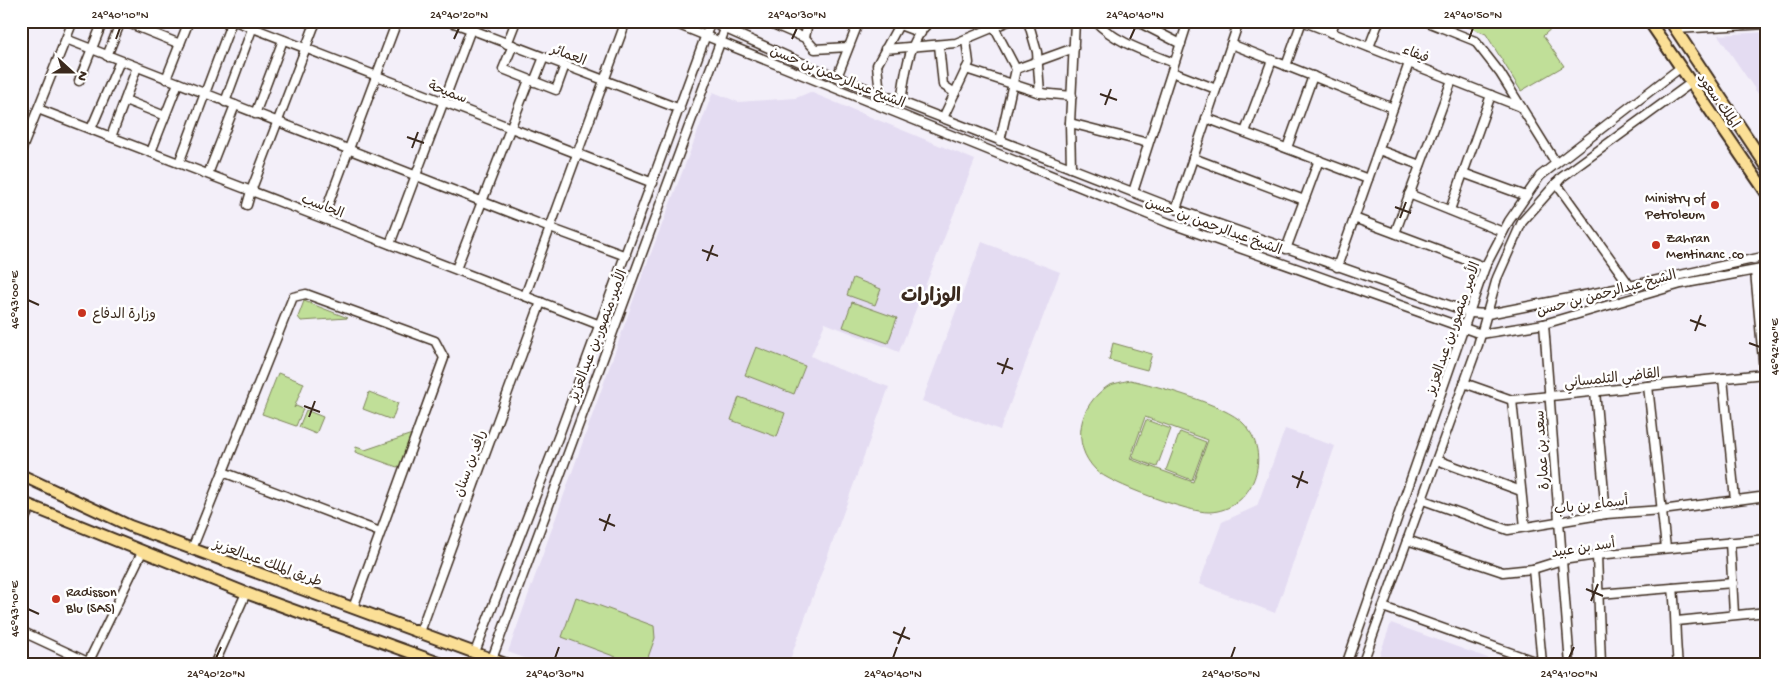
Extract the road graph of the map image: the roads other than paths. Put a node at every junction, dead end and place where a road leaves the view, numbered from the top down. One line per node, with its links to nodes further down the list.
1 (73, 21): 43 (street)
2 (103, 21): 56 (street)
3 (122, 21): 47 (street); 60 (street)
4 (189, 21): 47 (street)
5 (234, 21): 34 (street, سميحة); 89 (street)
6 (305, 21): 31 (street)
7 (397, 21): 75 (street)
8 (449, 21): 38 (street, العمائر)
9 (474, 21): 38 (street)
10 (516, 21): 48 (street)
11 (626, 21): 79 (street)
12 (669, 21): 41 (street, الشيخ عبدالرحمن بن حسن)
13 (773, 21): 42 (street)
14 (808, 21): 42 (street)
15 (859, 21): 52 (street)
16 (889, 21): 32 (street)
17 (931, 21): 39 (street)
18 (1008, 21): 37 (street)
19 (1028, 21): 64 (street)
20 (1075, 21): 55 (street)
21 (1095, 21): 65 (street)
22 (1136, 21): 49 (street)
23 (1188, 21): 49 (street)
24 (1239, 21): 50 (street)
25 (1302, 21): 40 (street, فيفاء); 69 (street)
26 (1335, 21): 40 (street)
27 (1379, 21): 53 (street)
28 (1425, 21): 98 (street)
29 (1649, 21): 71 (main road, الملك سعود)
30 (710, 22): 35 (street, الشيخ عبدالرحمن بن حسن); 41 (street, الأمير منصور بن عبدالعزيز)
31 (316, 23): 57 (street)
32 (900, 23): 39 (street); 59 (street)
33 (1767, 24): 36 (street)
34 (254, 25): 44 (street, سميحة); 94 (street)
35 (727, 25): 46 (street, الأمير منصور بن عبدالعزيز); 68 (street, الشيخ عبدالرحمن بن حسن)
36 (1673, 25): 125 (main road, الملك سعود)
37 (995, 29): 45 (street); 73 (street)
38 (471, 30): 48 (street, العمائر); 96 (street)
39 (921, 33): 54 (street)
40 (1331, 33): 53 (street, فيفاء)
41 (707, 37): 46 (street, الشيخ عبدالرحمن بن حسن); 101 (street, الأمير منصور بن عبدالعزيز)
42 (805, 38): 58 (street)
43 (66, 40): 56 (street); 100 (street)
44 (284, 40): 57 (street, سميحة); 102 (street)
45 (966, 40): 51 (street); 72 (street)
46 (721, 42): 150 (street, الشيخ عبدالرحمن بن حسن); 210 (street, الأمير منصور بن عبدالعزيز)
47 (180, 44): 78 (street)
48 (510, 44): 61 (street, العمائر); 82 (street)
49 (1181, 44): 65 (street)
50 (1231, 44): 62 (street); 86 (street)
51 (939, 45): 54 (street); 87 (street)
52 (848, 47): 58 (street); 77 (street)
53 (1369, 47): 66 (street, فيفاء)
54 (912, 48): 59 (street); 95 (street)
55 (1074, 48): 64 (street); 91 (street)
56 (91, 49): 60 (street); 81 (street)
57 (306, 49): 75 (street, سميحة); 106 (street)
58 (815, 49): 68 (street)
59 (885, 49): 90 (street)
60 (108, 56): 63 (street)
61 (544, 57): 67 (street, العمائر); 82 (street)
62 (1272, 60): 69 (street); 110 (street)
63 (120, 61): 70 (street); 108 (street)
64 (1037, 62): 73 (street); 88 (street)
65 (1174, 63): 74 (street)
66 (1409, 63): 80 (street, فيفاء); 99 (street)
67 (565, 66): 79 (street, العمائر); 82 (street)
68 (809, 66): 77 (street, الشيخ عبدالرحمن بن حسن)
69 (1286, 66): 76 (street)
70 (137, 67): 78 (street); 93 (street)
71 (1680, 68): 84 (main road, الملك سعود); 123 (street, الأمير منصور بن عبدالعزيز)
72 (966, 69): 85 (street); 87 (street)
73 (1016, 69): 85 (street)
74 (1172, 72): 86 (street); 113 (street)
75 (376, 76): 96 (street, سميحة); 115 (street)
76 (1313, 76): 99 (street); 114 (street)
77 (837, 77): 90 (street, الشيخ عبدالرحمن بن حسن)
78 (166, 79): 83 (street)
79 (604, 80): 101 (street, العمائر); 119 (street)
80 (1452, 80): 92 (street, فيفاء); 124 (street)
81 (79, 81)
82 (531, 81): 109 (street)
83 (178, 83): 89 (street); 103 (street)
84 (1691, 83): 132 (street, الأمير منصور بن عبدالعزيز); 136 (main road, الملك سعود)
85 (1011, 84): 88 (street); 112 (street)
86 (1216, 89): 105 (street)
87 (955, 93): 104 (street)
88 (1040, 93): 91 (street)
89 (205, 94): 94 (street); 122 (street)
90 (880, 94): 95 (street, الشيخ عبدالرحمن بن حسن)
91 (1072, 96): 107 (street)
92 (1491, 96): 98 (street, فيفاء); 127 (street)
93 (125, 100): 103 (street); 111 (street)
94 (225, 102): 97 (street)
95 (901, 102): 104 (street, الشيخ عبدالرحمن بن حسن)
96 (443, 103): 109 (street, سميحة); 129 (street)
97 (235, 106): 102 (street); 128 (street)
98 (1521, 107): 123 (street)
99 (1394, 108): 116 (street)
100 (38, 109): 108 (street, الحاسب); 117 (street)
101 (680, 109): 131 (street, الأمير منصور بن عبدالعزيز)
102 (255, 114): 106 (street)
103 (165, 116): 118 (street)
104 (943, 118): 112 (street, الشيخ عبدالرحمن بن حسن)
105 (1206, 118): 110 (street); 120 (street)
106 (277, 122): 115 (street); 133 (street)
107 (1070, 123): 113 (street); 126 (street)
108 (91, 129): 111 (street, الحاسب)
109 (510, 129): 119 (street, سميحة); 139 (street)
110 (1245, 132): 114 (street)
111 (111, 137): 118 (street, الحاسب)
112 (1000, 141): 126 (street, الشيخ عبدالرحمن بن حسن)
113 (1148, 143): 134 (street)
114 (1286, 148): 121 (street)
115 (348, 150): 129 (street); 143 (street)
116 (1379, 150): 124 (street); 130 (street)
117 (21, 151)
118 (151, 152): 122 (street, الحاسب)
119 (577, 155): 131 (street, سميحة); 145 (street)
120 (1193, 158): 138 (street); 141 (street)
121 (1319, 160): 130 (street); 138 (street)
122 (179, 163): 128 (street, الحاسب)
123 (1556, 163): 137 (street, الأمير منصور بن عبدالعزيز)
124 (1420, 166): 135 (street)
125 (1767, 166)
126 (1071, 168): 134 (street, الشيخ عبدالرحمن بن حسن)
127 (1463, 173): 137 (street); 142 (street)
128 (208, 174): 133 (street, الحاسب)
129 (415, 176): 139 (street); 149 (street)
130 (1368, 179): 144 (street)
131 (652, 183): 152 (street, الأمير منصور بن عبدالعزيز)
132 (1556, 183): 159 (street); 163 (street, الأمير منصور بن عبدالعزيز)
133 (251, 191): 140 (street); 143 (street, الحاسب)
134 (1133, 192): 141 (street, الشيخ عبدالرحمن بن حسن)
135 (1409, 194): 142 (street); 147 (street)
136 (1767, 194)
137 (1526, 196): 146 (street, الأمير منصور بن عبدالعزيز)
138 (1304, 200): 151 (street)
139 (482, 202): 145 (street); 157 (street)
140 (247, 205)
141 (1176, 209): 148 (street, الشيخ عبدالرحمن بن حسن)
142 (1450, 210): 146 (street)
143 (323, 218): 149 (street, الحاسب)
144 (1354, 218): 147 (street); 154 (street)
145 (550, 228): 152 (street); 160 (street)
146 (1503, 232): 155 (street, الأمير منصور بن عبدالعزيز)
147 (1394, 233): 155 (street)
148 (1244, 234): 150 (street); 151 (street, الشيخ عبدالرحمن بن حسن)
149 (390, 244): 157 (street, الحاسب)
150 (1240, 248): 166 (street, الشيخ عبدالرحمن بن حسن)
151 (1286, 249): 154 (street, الشيخ عبدالرحمن بن حسن)
152 (626, 256): 165 (street, الأمير منصور بن عبدالعزيز)
153 (1767, 256): 159 (street, الشيخ عبدالرحمن بن حسن)
154 (1337, 267): 162 (street, الشيخ عبدالرحمن بن حسن)
155 (1485, 267): 162 (street, الأمير منصور بن عبدالعزيز)
156 (1767, 268): 158 (street, الشيخ عبدالرحمن بن حسن)
157 (456, 269): 160 (street, الحاسب)
158 (1754, 271): 164 (street, الشيخ عبدالرحمن بن حسن); 168 (street)
159 (1630, 286): 163 (street, الشيخ عبدالرحمن بن حسن)
160 (525, 296): 161 (street, الحاسب)
161 (541, 302): 165 (street, الحاسب); 212 (street, رافد بن سنان)
162 (1471, 313): 163 (street, الشيخ عبدالرحمن بن حسن); 166 (street, الأمير منصور بن عبدالعزيز)
163 (1488, 314): 167 (street, الأمير منصور بن عبدالعزيز)
164 (1544, 324): 167 (street, الشيخ عبدالرحمن بن حسن); 174 (street, سعد بن عمارة)
165 (600, 325): 208 (street, الأمير منصور بن عبدالعزيز)
166 (1465, 327): 167 (street, الشيخ عبدالرحمن بن حسن); 220 (street, الأمير منصور بن عبدالعزيز)
167 (1482, 334): 171 (street, الأمير منصور بن عبدالعزيز)
168 (1764, 340): 169 (street)
169 (1764, 374): 170 (street, القاضي التلمساني); 176 (street)
170 (1723, 378): 172 (street, القاضي التلمساني); 183 (street)
171 (1464, 383): 175 (street, القاضي التلمساني); 177 (street, الأمير منصور بن عبدالعزيز)
172 (1648, 386): 173 (street, القاضي التلمساني); 185 (street)
173 (1595, 391): 174 (street, القاضي التلمساني); 186 (street)
174 (1550, 396): 175 (street, القاضي التلمساني); 187 (street, سعد بن عمارة)
175 (1512, 400): 180 (street)
176 (1767, 405)
177 (1437, 460): 180 (street); 182 (street, الأمير منصور بن عبدالعزيز)
178 (223, 472): 190 (street); 190 (street); 195 (street)
179 (21, 475): 195 (main road, طريق الملك عبدالعزيز)
180 (1521, 491): 189 (street)
181 (1767, 496): 183 (street, أسماء بن باب)
182 (1422, 500): 189 (street, أسماء بن باب); 192 (street, الأمير منصور بن عبدالعزيز)
183 (1735, 500): 185 (street, أسماء بن باب)
184 (26, 504): 188 (street); 196 (main road)
185 (1662, 510): 186 (street, أسماء بن باب); 194 (street)
186 (1606, 514): 187 (street, أسماء بن باب)
187 (1559, 520): 189 (street, أسماء بن باب); 198 (street, سعد بن عمارة)
188 (21, 526)
189 (1525, 527)
190 (380, 532): 205 (street)
191 (1767, 539): 193 (street, أسد بن عبيد)
192 (1407, 540): 199 (street, أسد بن عبيد); 204 (street, الأمير منصور بن عبدالعزيز)
193 (1730, 542): 194 (street, أسد بن عبيد); 200 (street)
194 (1666, 548): 197 (street, أسد بن عبيد)
195 (192, 549): 205 (main road, طريق الملك عبدالعزيز)
196 (142, 552): 202 (main road); 215 (street)
197 (1597, 555): 198 (street, أسد بن عبيد); 203 (street)
198 (1562, 560): 199 (street, أسد بن عبيد); 222 (street, سعد بن عمارة)
199 (1533, 569): 216 (street)
200 (1733, 583): 201 (street); 207 (street)
201 (1673, 588): 203 (street); 209 (street)
202 (246, 593): 217 (street); 218 (main road)
203 (1599, 594): 223 (street)
204 (1383, 607): 216 (street); 221 (street, الأمير منصور بن عبدالعزيز)
205 (353, 608): 212 (main road, طريق الملك عبدالعزيز)
206 (1767, 612): 207 (street)
207 (1734, 614): 209 (street)
208 (488, 617): 210 (street); 213 (street, الأمير منصور بن عبدالعزيز)
209 (1677, 621): 224 (street)
210 (505, 622): 214 (street, الأمير منصور بن عبدالعزيز)
211 (21, 630): 215 (street)
212 (420, 632): 213 (main road, طريق الملك عبدالعزيز)
213 (475, 652): 214 (main road, طريق الملك عبدالعزيز)
214 (492, 659): 219 (main road, طريق الملك عبدالعزيز)
215 (90, 664)
216 (1544, 664)
217 (214, 665)
218 (445, 665)
219 (508, 665)
220 (1346, 665)
221 (1362, 665)
222 (1570, 665)
223 (1600, 665)
224 (1678, 665)

